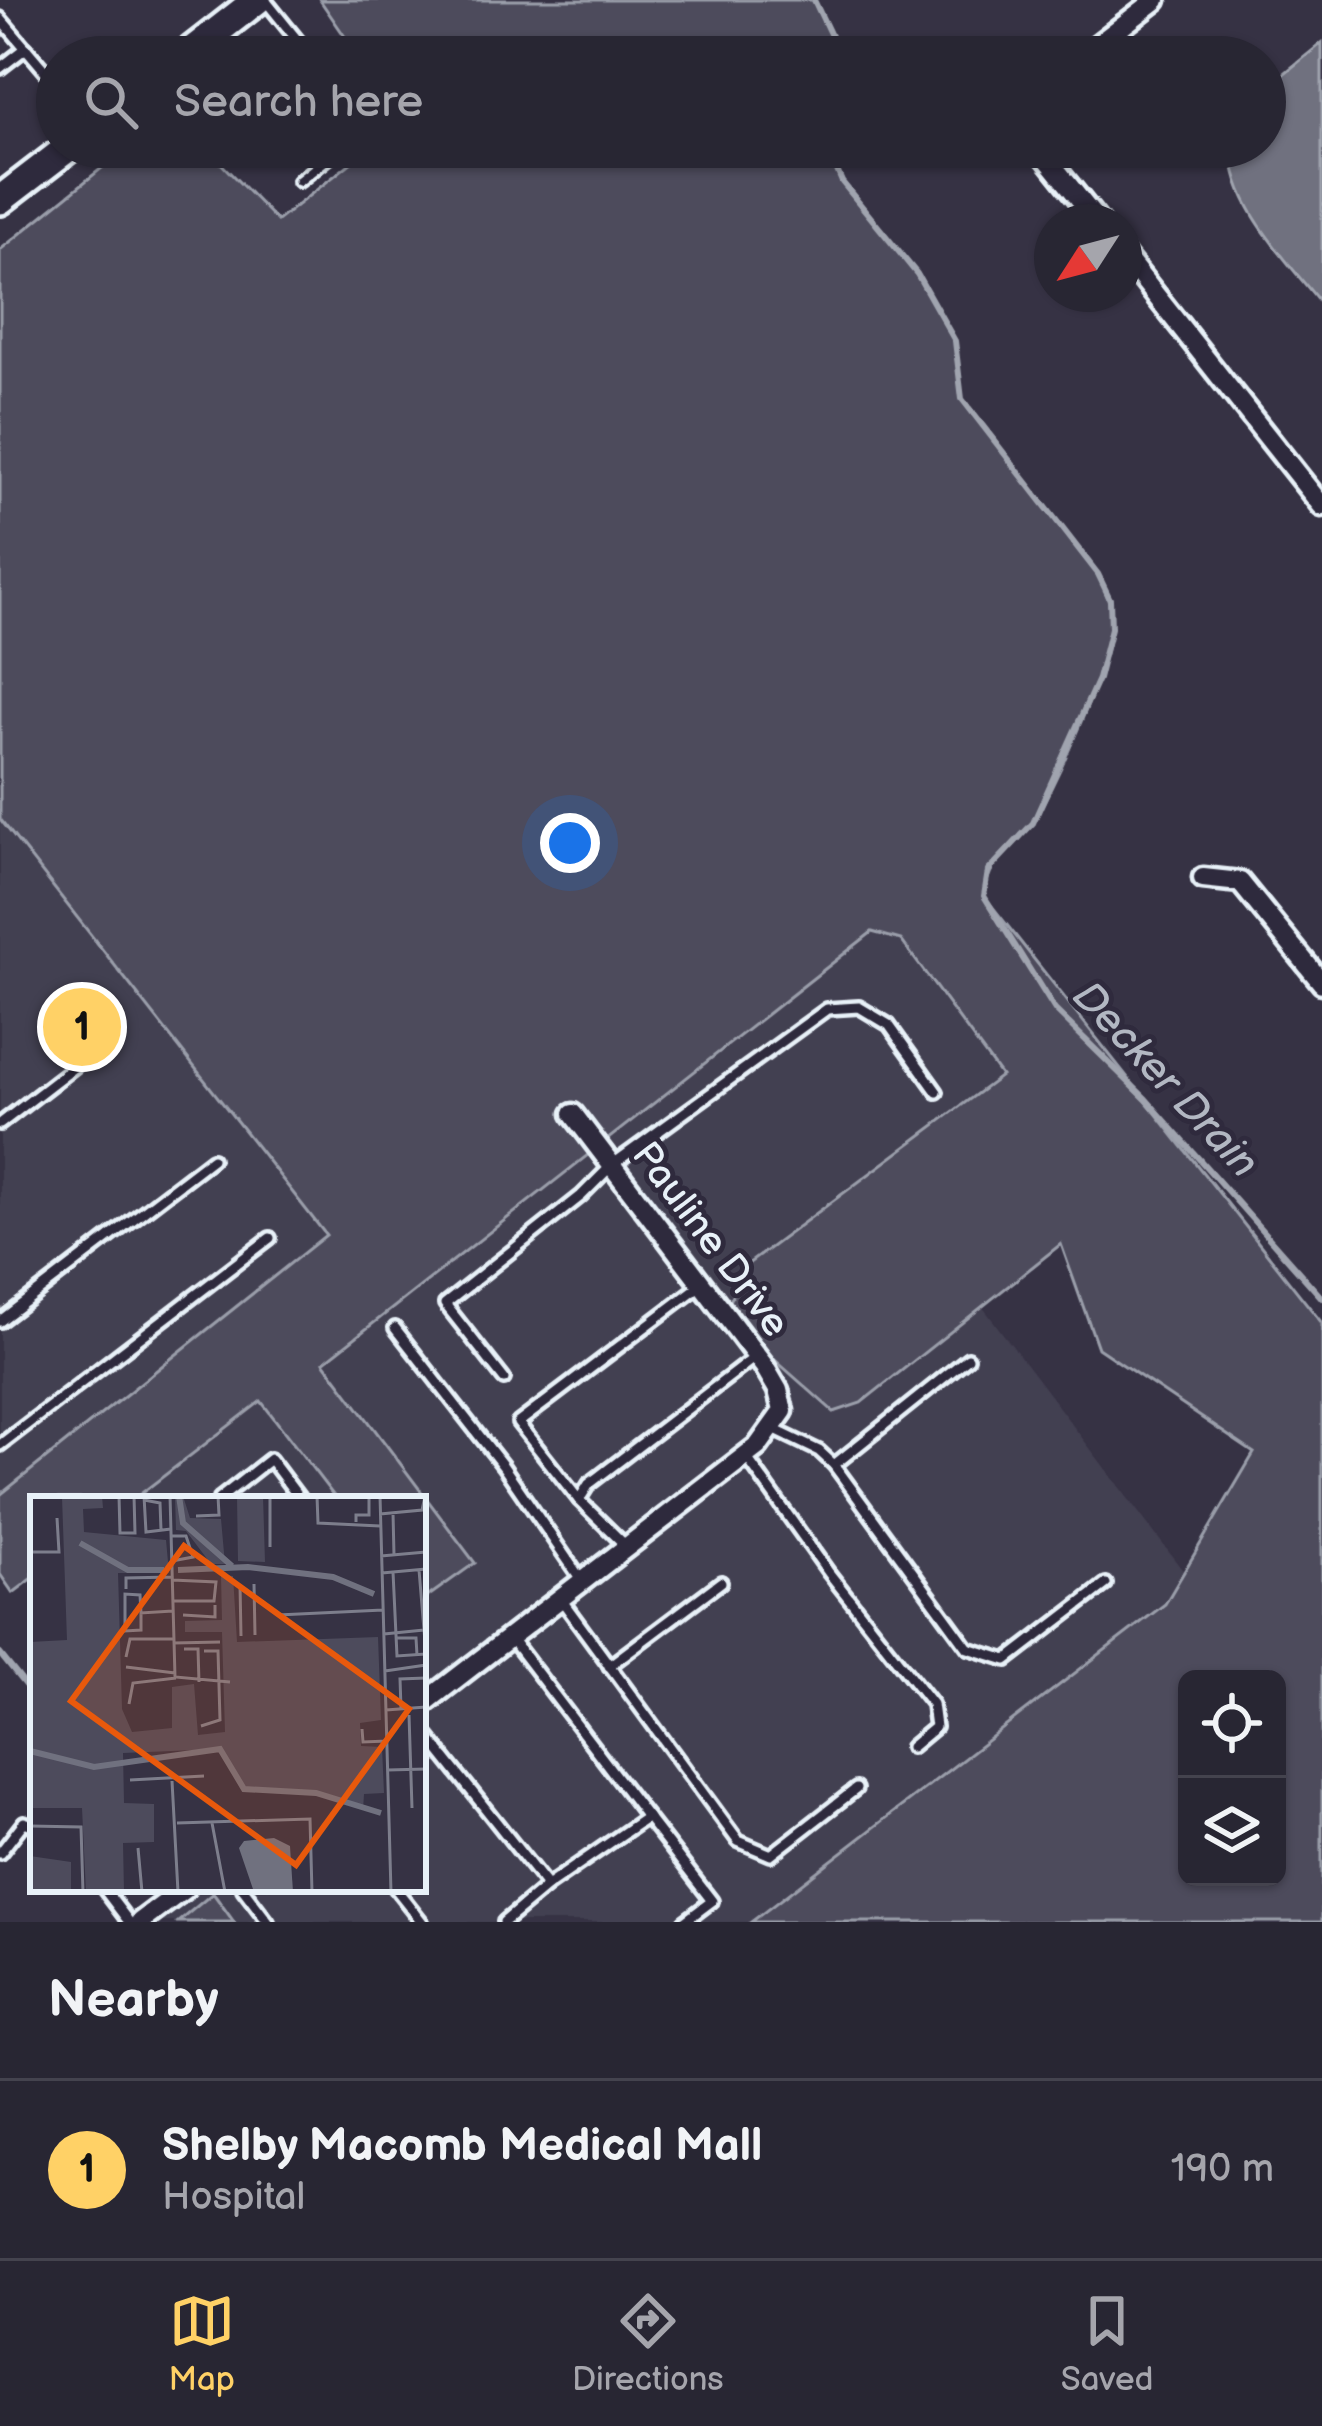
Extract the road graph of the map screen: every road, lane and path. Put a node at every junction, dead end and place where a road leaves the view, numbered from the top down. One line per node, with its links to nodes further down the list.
1 (261, 0): 4 (street); 5 (lane)
2 (1156, 0): 6 (street)
3 (0, 18): 7 (lane)
4 (212, 36)
5 (293, 36)
6 (1109, 36)
7 (26, 48): 8 (lane); 9 (lane)
8 (36, 60)
9 (0, 68)
10 (42, 168): 14 (street)
11 (315, 168): 13 (lane)
12 (1055, 168): 15 (street)
13 (299, 181)
14 (0, 200)
15 (1084, 204)
16 (1142, 278): 17 (street)
17 (1322, 506)
18 (1203, 878): 19 (street)
19 (1322, 983)
20 (118, 1033): 23 (lane)
21 (938, 1092): 25 (lane)
22 (573, 1114): 25 (street, Pauline Drive)
23 (2, 1117)
24 (212, 1159): 28 (lane)
25 (612, 1165): 27 (street, Pauline Drive); 32 (lane)
26 (270, 1238): 34 (lane)
27 (702, 1284): 30 (street, Pauline Drive); 39 (lane)
28 (0, 1321)
29 (395, 1328): 41 (lane)
30 (757, 1356): 33 (street, Pauline Drive); 39 (lane)
31 (968, 1358): 36 (lane)
32 (504, 1379)
33 (773, 1429): 35 (street); 36 (lane)
34 (0, 1444)
35 (745, 1455): 40 (street); 49 (lane)
36 (835, 1465): 43 (lane)
37 (223, 1496): 38 (lane)
38 (298, 1496)
39 (579, 1501): 40 (lane)
40 (627, 1547): 41 (street)
41 (582, 1581): 44 (street)
42 (721, 1582): 46 (lane)
43 (1106, 1584)
44 (560, 1598): 45 (street); 46 (lane)
45 (510, 1637): 47 (street); 51 (lane)
46 (609, 1666): 50 (lane)
47 (426, 1696)
48 (426, 1734): 54 (lane)
49 (911, 1747)
50 (856, 1789)
51 (647, 1817): 54 (lane); 64 (lane)
52 (30, 1824): 53 (lane)
53 (0, 1853)
54 (547, 1886): 63 (lane)
55 (106, 1892): 59 (lane)
56 (180, 1892): 60 (street)
57 (245, 1892): 61 (lane)
58 (398, 1892): 62 (lane)
59 (128, 1922)
60 (140, 1922)
61 (268, 1922)
62 (422, 1922)
63 (503, 1922)
64 (684, 1922)

